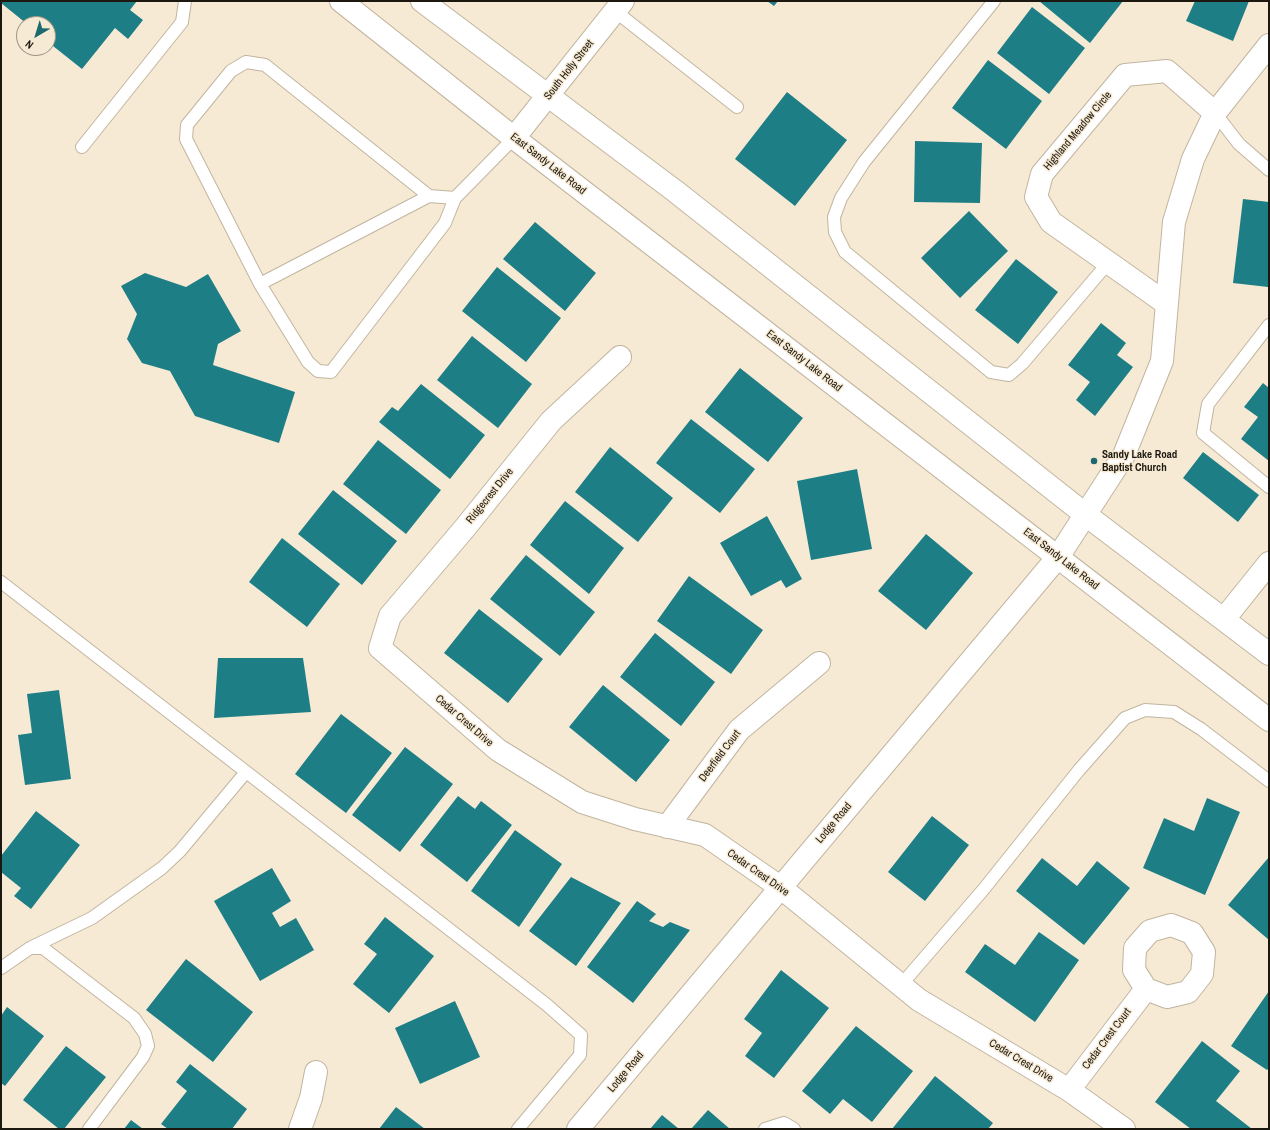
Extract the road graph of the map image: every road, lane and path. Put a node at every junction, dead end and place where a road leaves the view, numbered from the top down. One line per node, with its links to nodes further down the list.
1 (185, 1): 11 (lane)
2 (340, 1): 10 (street, East Sandy Lake Road)
3 (422, 1): 7 (street)
4 (994, 1): 15 (lane)
5 (619, 6): 7 (street, South Holly Street); 8 (lane)
6 (1269, 45): 9 (street)
7 (548, 97): 10 (street, South Holly Street); 21 (street)
8 (737, 106)
9 (1215, 113): 12 (lane); 15 (street, Highland Meadow Circle); 17 (street)
10 (514, 138): 14 (lane); 22 (street, East Sandy Lake Road)
11 (82, 147)
12 (1269, 170)
13 (429, 196): 14 (lane); 16 (lane); 16 (lane)
14 (455, 198): 16 (lane)
15 (1108, 263): 17 (street, Highland Meadow Circle)
16 (260, 284)
17 (1167, 304): 21 (street)
18 (1269, 325): 20 (lane)
19 (620, 357): 26 (street, Ridgecrest Drive)
20 (1269, 487)
21 (1086, 515): 22 (street, Lodge Road); 25 (street)
22 (1058, 557): 29 (street, East Sandy Lake Road); 33 (street, Lodge Road)
23 (1269, 563): 25 (street)
24 (1, 582): 30 (lane)
25 (1224, 619): 27 (street)
26 (380, 648): 32 (street, Cedar Crest Drive)
27 (1269, 654)
28 (819, 663): 32 (street, Deerfield Court)
29 (1269, 720)
30 (246, 772): 34 (lane); 42 (lane)
31 (1269, 781): 36 (lane)
32 (667, 827): 33 (street, Cedar Crest Drive)
33 (780, 887): 36 (street, Cedar Crest Drive); 43 (street, Lodge Road)
34 (30, 948): 35 (lane); 40 (lane)
35 (1, 968)
36 (901, 985): 39 (street, Cedar Crest Drive)
37 (1146, 989): 39 (street, Cedar Crest Court)
38 (316, 1072): 41 (street)
39 (1069, 1090): 46 (street, Cedar Crest Drive)
40 (88, 1129)
41 (300, 1129)
42 (518, 1129)
43 (578, 1129)
44 (765, 1129): 45 (lane)
45 (794, 1129)
46 (1124, 1129)

